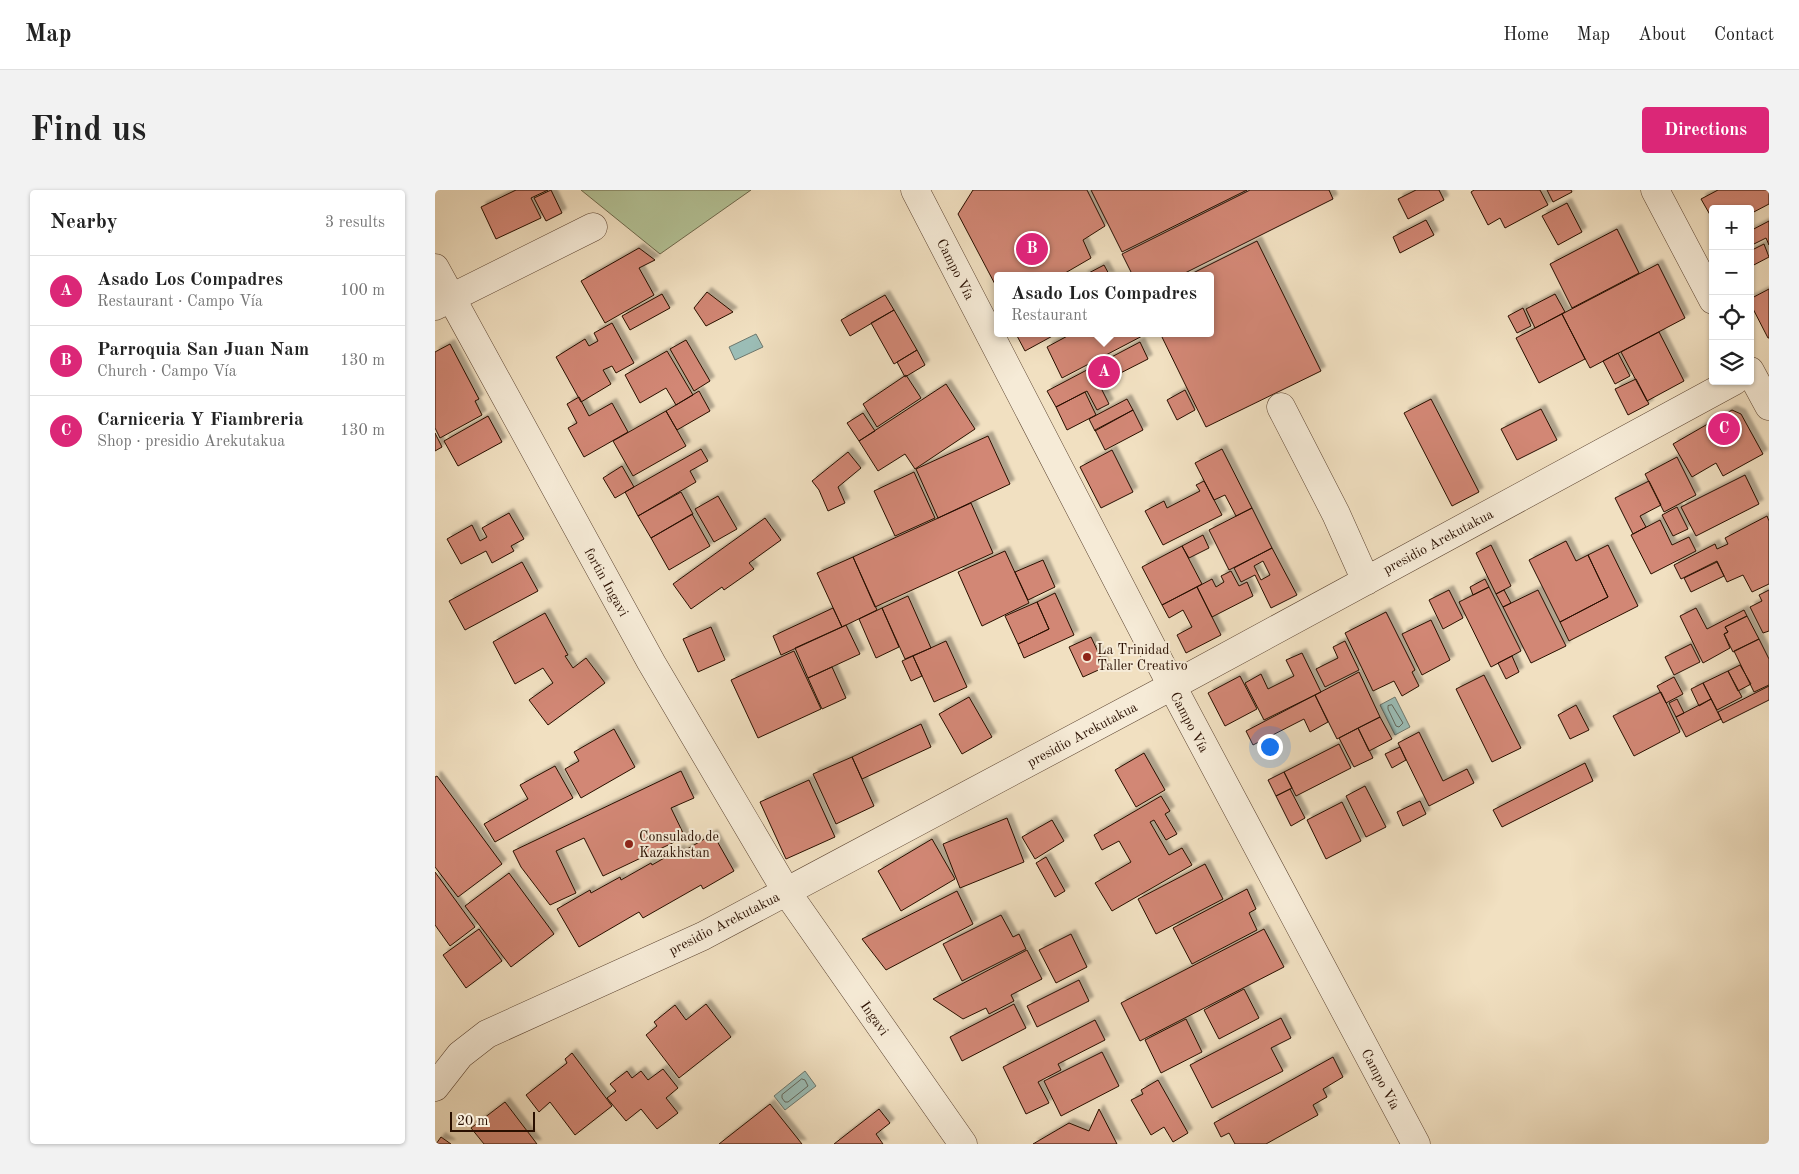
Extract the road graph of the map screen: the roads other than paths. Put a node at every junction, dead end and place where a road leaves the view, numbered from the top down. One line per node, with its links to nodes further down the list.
1 (915, 190): 14 (street, Campo Vía)
2 (1655, 190): 5 (street)
3 (593, 227): 6 (street)
4 (435, 268): 6 (street, fortin Ingavi)
5 (1710, 295)
6 (443, 302): 15 (street, fortin Ingavi)
7 (1769, 363): 8 (street)
8 (1754, 370)
9 (1754, 379): 11 (street)
10 (1727, 385): 13 (street, presidio Arekutakua)
11 (1769, 406)
12 (1281, 407): 13 (street)
13 (1365, 581): 14 (street, presidio Arekutakua)
14 (1171, 686): 15 (street, presidio Arekutakua); 18 (street, Campo Vía)
15 (786, 892): 16 (street, presidio Arekutakua); 17 (street, Ingavi)
16 (435, 1087)
17 (963, 1144)
18 (1416, 1144)

